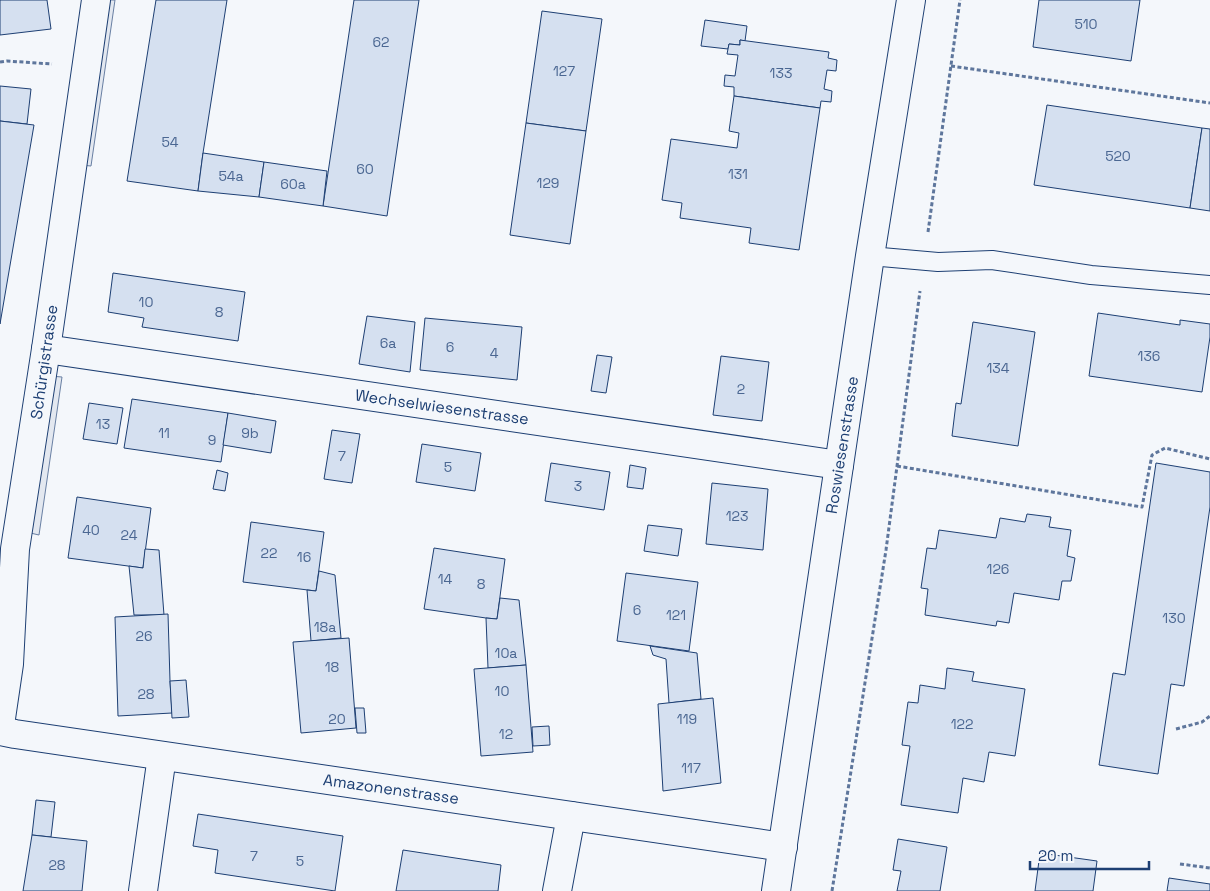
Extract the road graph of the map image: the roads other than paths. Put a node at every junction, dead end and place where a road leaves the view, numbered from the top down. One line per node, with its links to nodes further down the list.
1 (96, 0): 5 (street, Schürgistrasse)
2 (911, 0): 3 (street, Roswiesenstrasse)
3 (870, 256): 4 (lane); 6 (street, Roswiesenstrasse)
4 (1210, 285)
5 (46, 349): 6 (street, Wechselwiesenstrasse); 7 (street, Schürgistrasse)
6 (839, 465): 12 (street, Roswiesenstrasse)
7 (8, 549): 8 (street, Schürgistrasse)
8 (0, 725)
9 (0, 731): 10 (street, Amazonenstrasse)
10 (162, 756): 11 (street, Amazonenstrasse); 13 (street)
11 (571, 816): 12 (street, Amazonenstrasse); 14 (street)
12 (783, 846): 15 (street, Roswiesenstrasse)
13 (143, 891)
14 (557, 891)
15 (776, 891)

